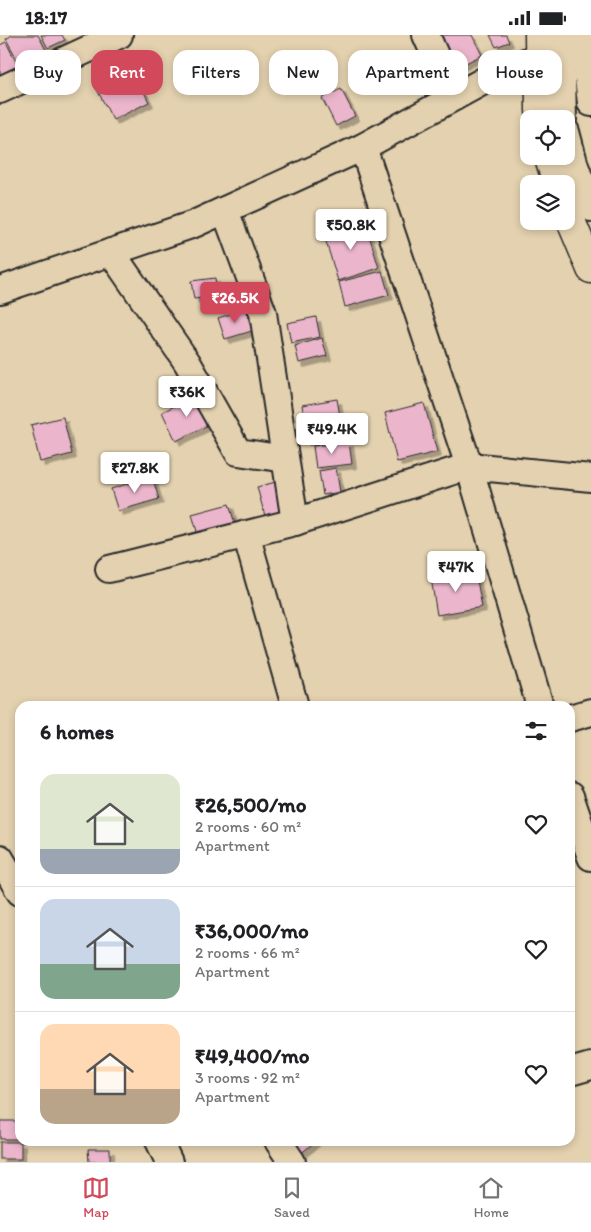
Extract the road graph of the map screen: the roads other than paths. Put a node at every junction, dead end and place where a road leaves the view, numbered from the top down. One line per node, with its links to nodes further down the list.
1 (119, 35): 4 (street)
2 (426, 35): 5 (street)
3 (560, 40): 5 (street); 6 (street); 7 (main road); 8 (street)
4 (0, 90)
5 (454, 97): 9 (street)
6 (591, 103)
7 (540, 110)
8 (563, 110)
9 (363, 147): 12 (street); 18 (street)
10 (575, 165): 11 (street)
11 (591, 208)
12 (224, 210): 14 (street); 20 (street)
13 (575, 230): 15 (main road)
14 (111, 253): 16 (street); 17 (street)
15 (591, 269)
16 (0, 290)
17 (279, 458)
18 (469, 466): 19 (street); 20 (street); 24 (street)
19 (591, 478)
20 (295, 522): 21 (street)
21 (246, 534): 22 (street); 23 (street)
22 (110, 569)
23 (294, 701)
24 (539, 701)
25 (591, 713): 26 (street)
26 (575, 717)
27 (575, 811): 28 (street)
28 (591, 857)
29 (591, 1066): 30 (street)
30 (575, 1071)
31 (161, 1146): 33 (street)
32 (281, 1146): 34 (street)
33 (169, 1162)
34 (292, 1162)

